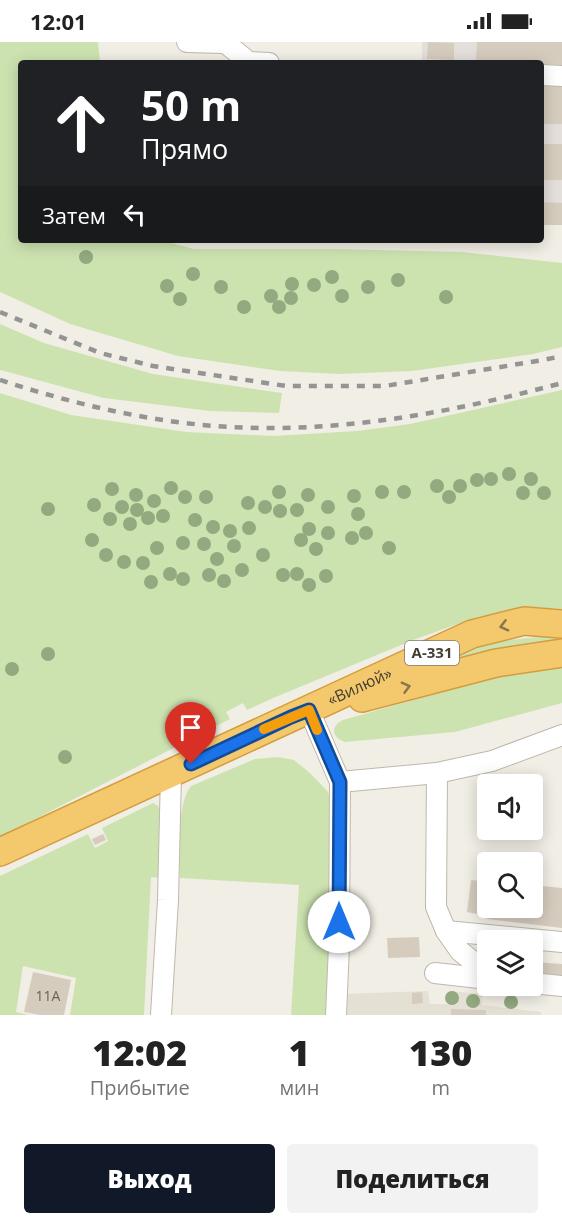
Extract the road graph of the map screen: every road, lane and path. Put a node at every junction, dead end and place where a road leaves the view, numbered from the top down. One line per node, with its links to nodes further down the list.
1 (187, 42): 2 (street)
2 (224, 42): 3 (street)
3 (248, 60)
4 (544, 75): 5 (street)
5 (562, 76)
6 (562, 624): 8 (highway, «Вилюй» / А-331, one-way to 8)
7 (562, 653): 8 (highway, one-way to 7)
8 (309, 710): 10 (highway, «Вилюй» / А-331); 12 (street)
9 (562, 735): 11 (street)
10 (171, 773): 13 (highway, «Вилюй» / А-331); 21 (street)
11 (436, 773): 12 (street); 14 (street)
12 (340, 782): 22 (street)
13 (0, 852)
14 (446, 931): 15 (street); 16 (street)
15 (562, 942)
16 (477, 967)
17 (435, 973): 18 (street)
18 (477, 976)
19 (543, 985): 20 (street)
20 (562, 986)
21 (161, 1015)
22 (336, 1015)

